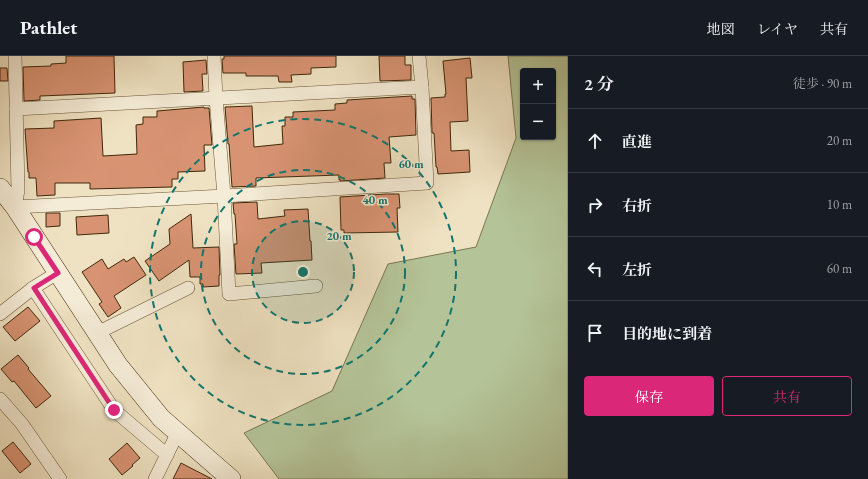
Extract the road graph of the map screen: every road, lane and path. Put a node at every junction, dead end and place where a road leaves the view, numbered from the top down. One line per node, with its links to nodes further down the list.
1 (14, 56): 6 (street)
2 (214, 56): 5 (street)
3 (419, 56): 4 (street)
4 (422, 87): 5 (street); 8 (street)
5 (216, 98): 6 (street); 8 (street)
6 (16, 109): 9 (street)
7 (0, 188): 9 (street)
8 (224, 196): 9 (street); 11 (street)
9 (15, 208): 10 (street)
10 (58, 273): 12 (street); 15 (street)
11 (316, 286)
12 (34, 288): 14 (street); 18 (street)
13 (188, 288): 15 (street)
14 (0, 314)
15 (97, 333): 17 (street)
16 (0, 399): 19 (street)
17 (178, 432): 18 (street); 21 (street)
18 (167, 455): 20 (street)
19 (58, 478)
20 (155, 479)
21 (231, 479)

